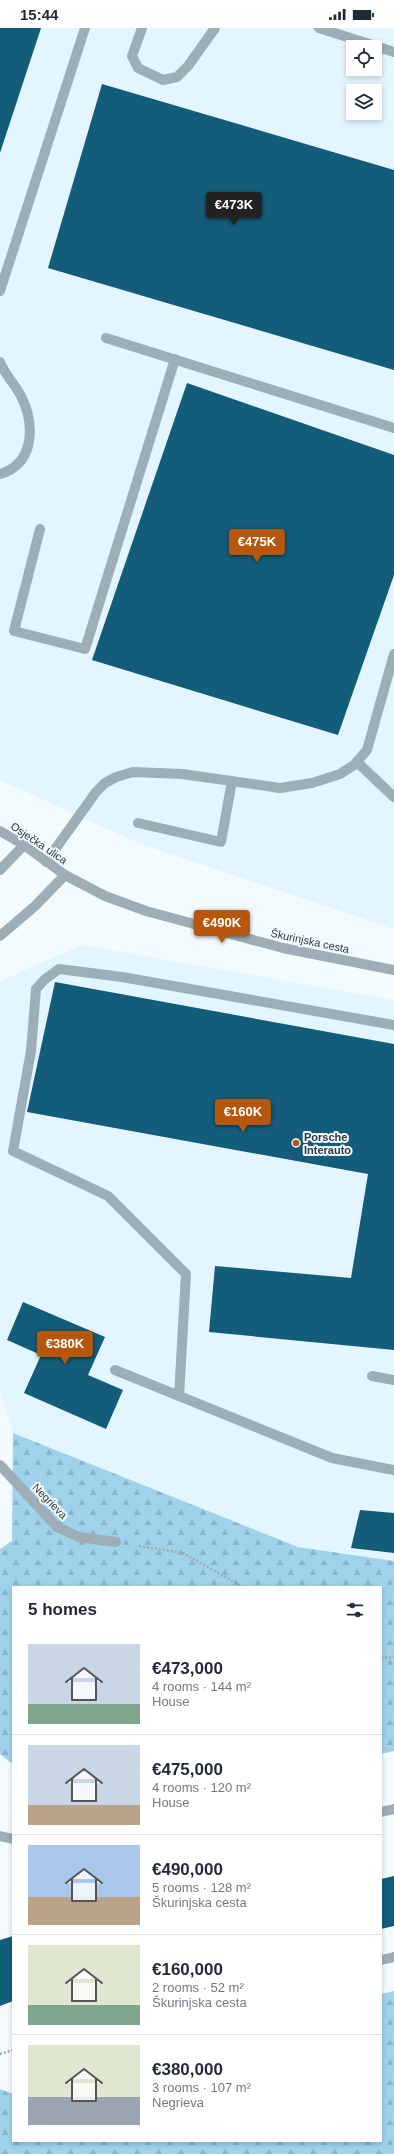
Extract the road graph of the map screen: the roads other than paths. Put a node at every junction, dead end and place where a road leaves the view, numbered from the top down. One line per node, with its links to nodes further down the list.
1 (85, 28): 6 (street)
2 (142, 28): 3 (street)
3 (215, 28)
4 (319, 28): 5 (street)
5 (394, 52)
6 (0, 291)
7 (106, 338): 8 (street)
8 (175, 359): 10 (street); 12 (street)
9 (0, 362): 11 (street)
10 (394, 428)
11 (0, 474)
12 (40, 529)
13 (394, 654): 14 (street)
14 (357, 762): 15 (street); 16 (street)
15 (232, 781): 17 (street); 20 (street)
16 (394, 798)
17 (138, 823)
18 (0, 831): 19 (street, Osječka ulica)
19 (24, 845): 20 (street, Osječka ulica); 21 (street)
20 (46, 862): 22 (street, Osječka ulica)
21 (0, 870)
22 (65, 875): 23 (street); 24 (street, Škurinjska cesta)
23 (0, 936)
24 (394, 970)
25 (394, 1025): 29 (street)
26 (115, 1370): 29 (street)
27 (372, 1376): 28 (street)
28 (394, 1380)
29 (179, 1396): 31 (street)
30 (0, 1465): 32 (street, Negrieva)
31 (394, 1470)
32 (116, 1542)
33 (394, 1809): 34 (street)
34 (382, 1812)
35 (0, 1836): 36 (street)
36 (12, 1839)
37 (394, 1957): 38 (street)
38 (382, 1960)

